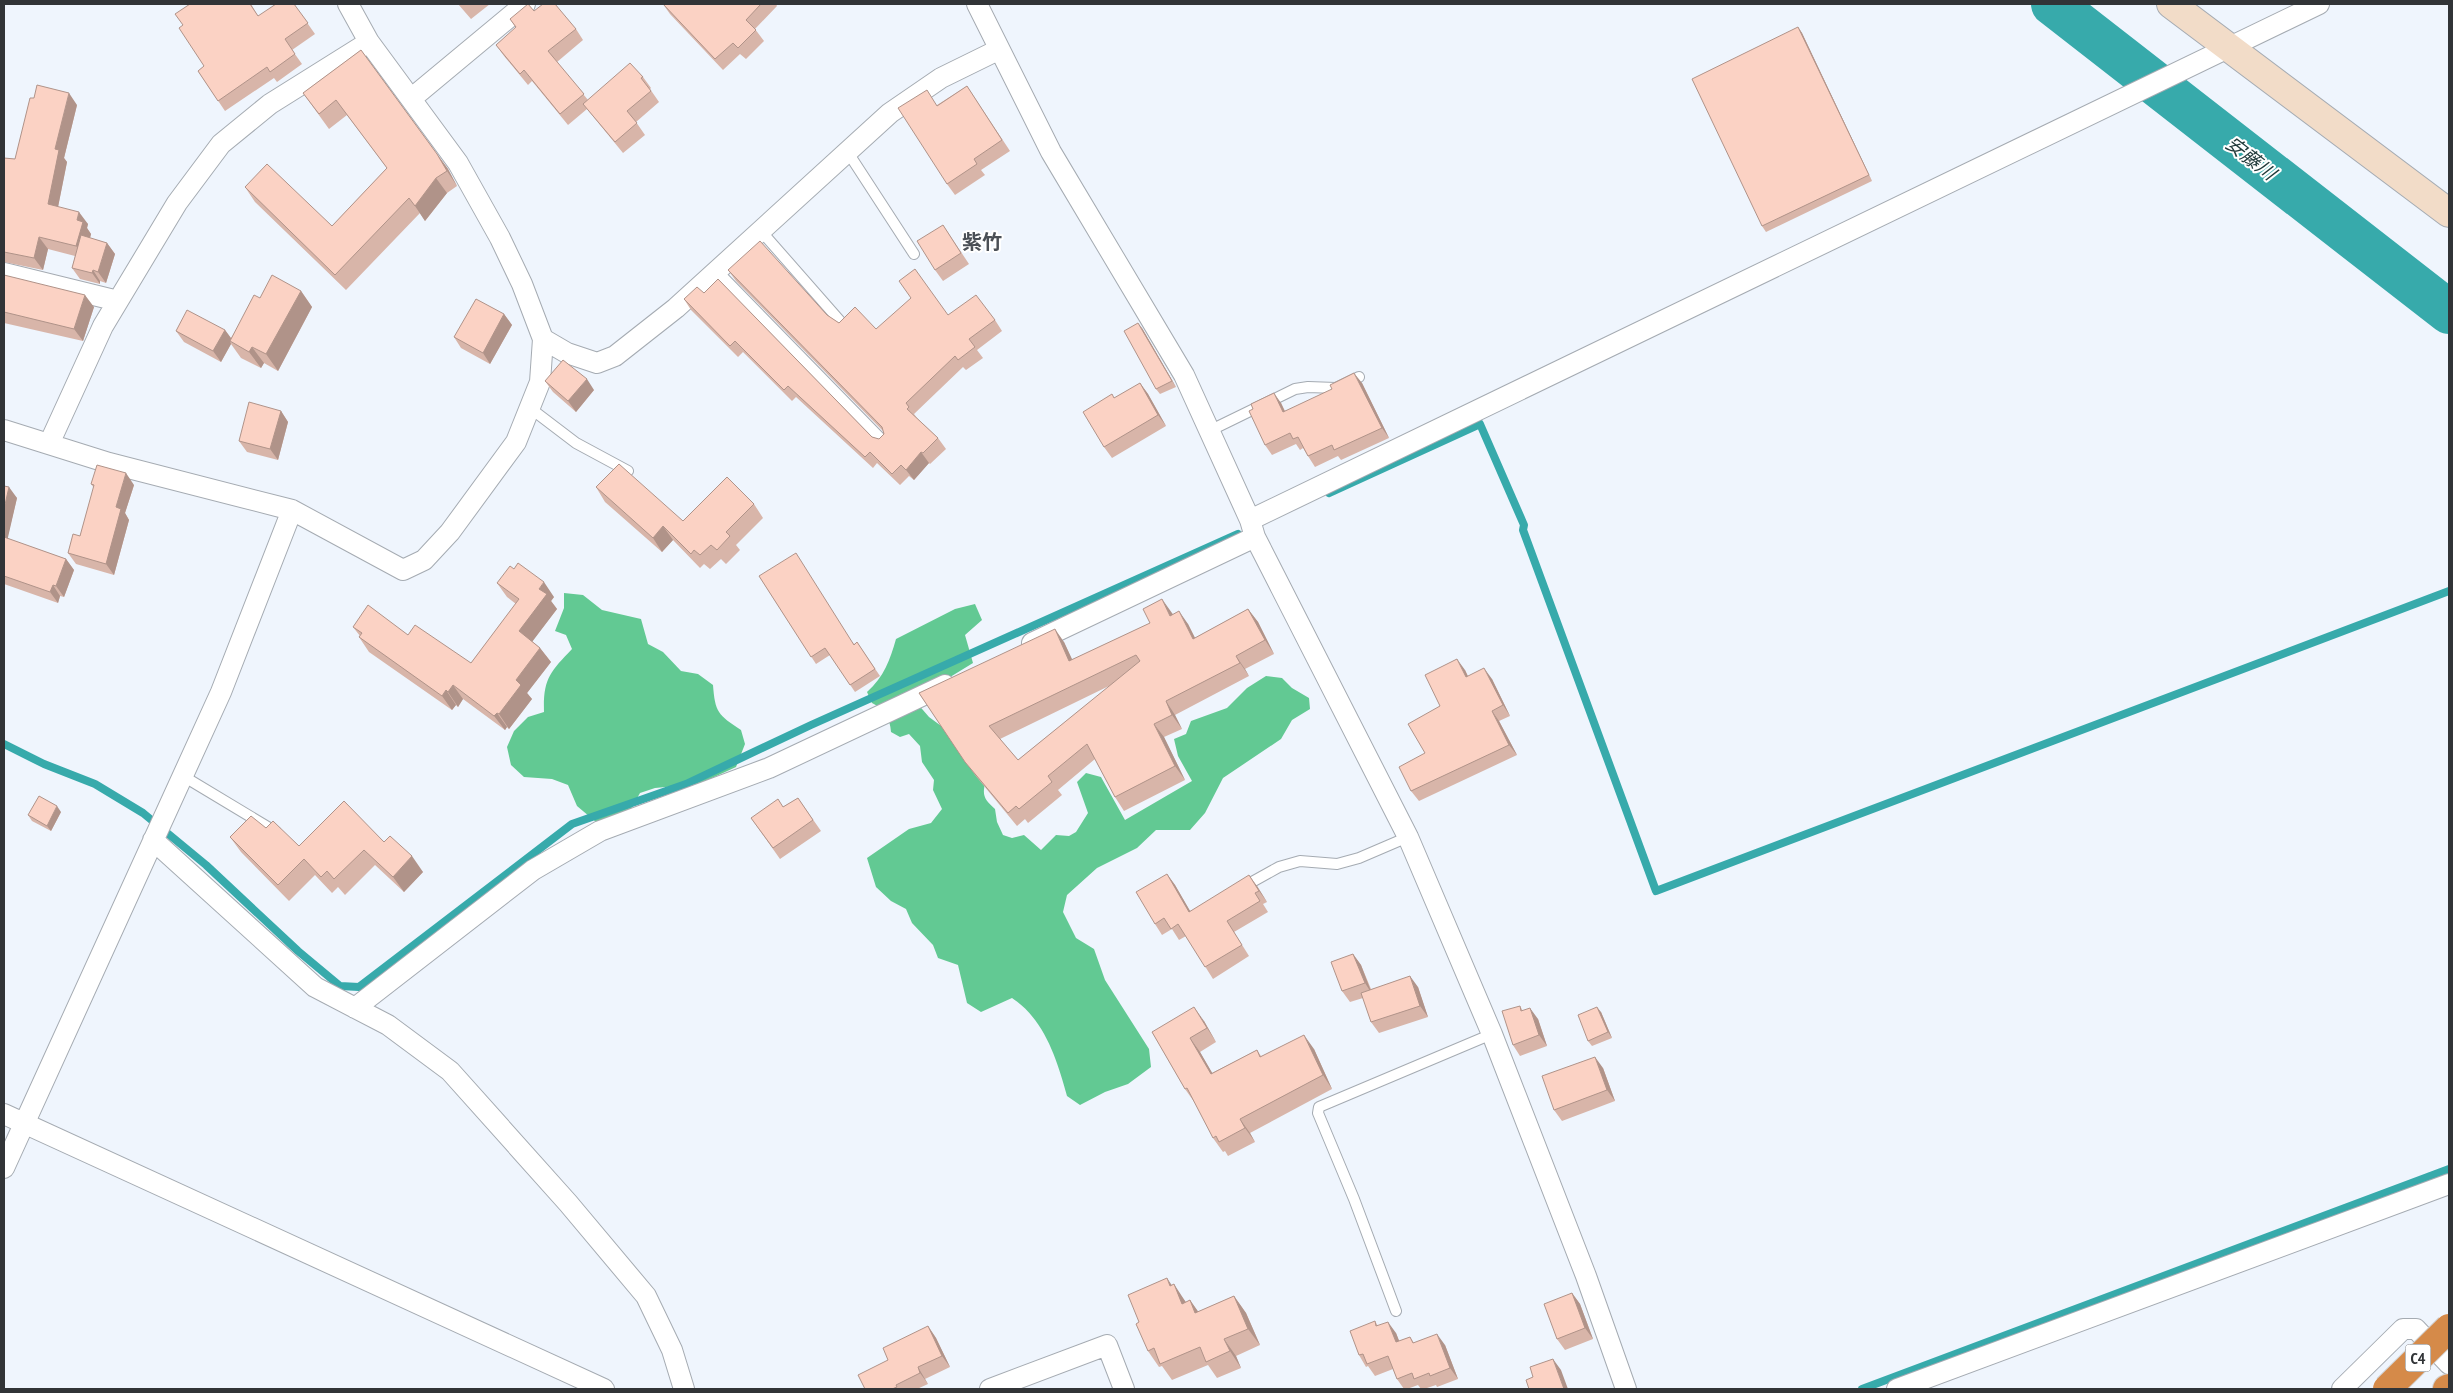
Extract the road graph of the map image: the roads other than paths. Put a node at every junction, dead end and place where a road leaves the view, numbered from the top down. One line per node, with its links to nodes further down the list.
1 (348, 4): 6 (street)
2 (525, 4): 9 (street)
3 (977, 4): 8 (street)
4 (2171, 4): 7 (street)
5 (2319, 4): 7 (street)
6 (369, 42): 9 (street); 16 (street)
7 (2228, 49): 11 (street); 27 (street)
8 (998, 50): 10 (street); 22 (street)
9 (412, 98): 18 (street)
10 (847, 151): 12 (street); 13 (lane)
11 (2449, 213)
12 (761, 231): 14 (street); 17 (lane)
13 (914, 254)
14 (716, 270): 18 (street); 23 (lane)
15 (4, 273): 16 (street)
16 (118, 301): 24 (street)
17 (840, 321)
18 (543, 339): 20 (street)
19 (1358, 377): 22 (lane)
20 (530, 408): 25 (lane); 26 (street)
21 (4, 430): 24 (street)
22 (1209, 431): 27 (street)
23 (885, 443)
24 (49, 444): 26 (street)
25 (628, 471)
26 (292, 510): 30 (street)
27 (1252, 528): 28 (street); 32 (street)
28 (1012, 653)
29 (958, 679): 35 (street)
30 (183, 776): 31 (lane); 33 (street)
31 (276, 832)
32 (1408, 837): 34 (lane); 36 (street)
33 (153, 840): 35 (street); 38 (street)
34 (1233, 892)
35 (355, 1008): 45 (street)
36 (1492, 1034): 41 (lane); 48 (street)
37 (4, 1114): 38 (street)
38 (24, 1123): 39 (street); 44 (street)
39 (4, 1168)
40 (2449, 1184): 49 (street)
41 (1396, 1312)
42 (2449, 1328): 51 (highway, C4, bridge)
43 (2449, 1364): 50 (street)
44 (604, 1389)
45 (684, 1389)
46 (990, 1389): 47 (street)
47 (1124, 1389)
48 (1626, 1389)
49 (1897, 1389)
50 (2342, 1389)
51 (2387, 1389)

